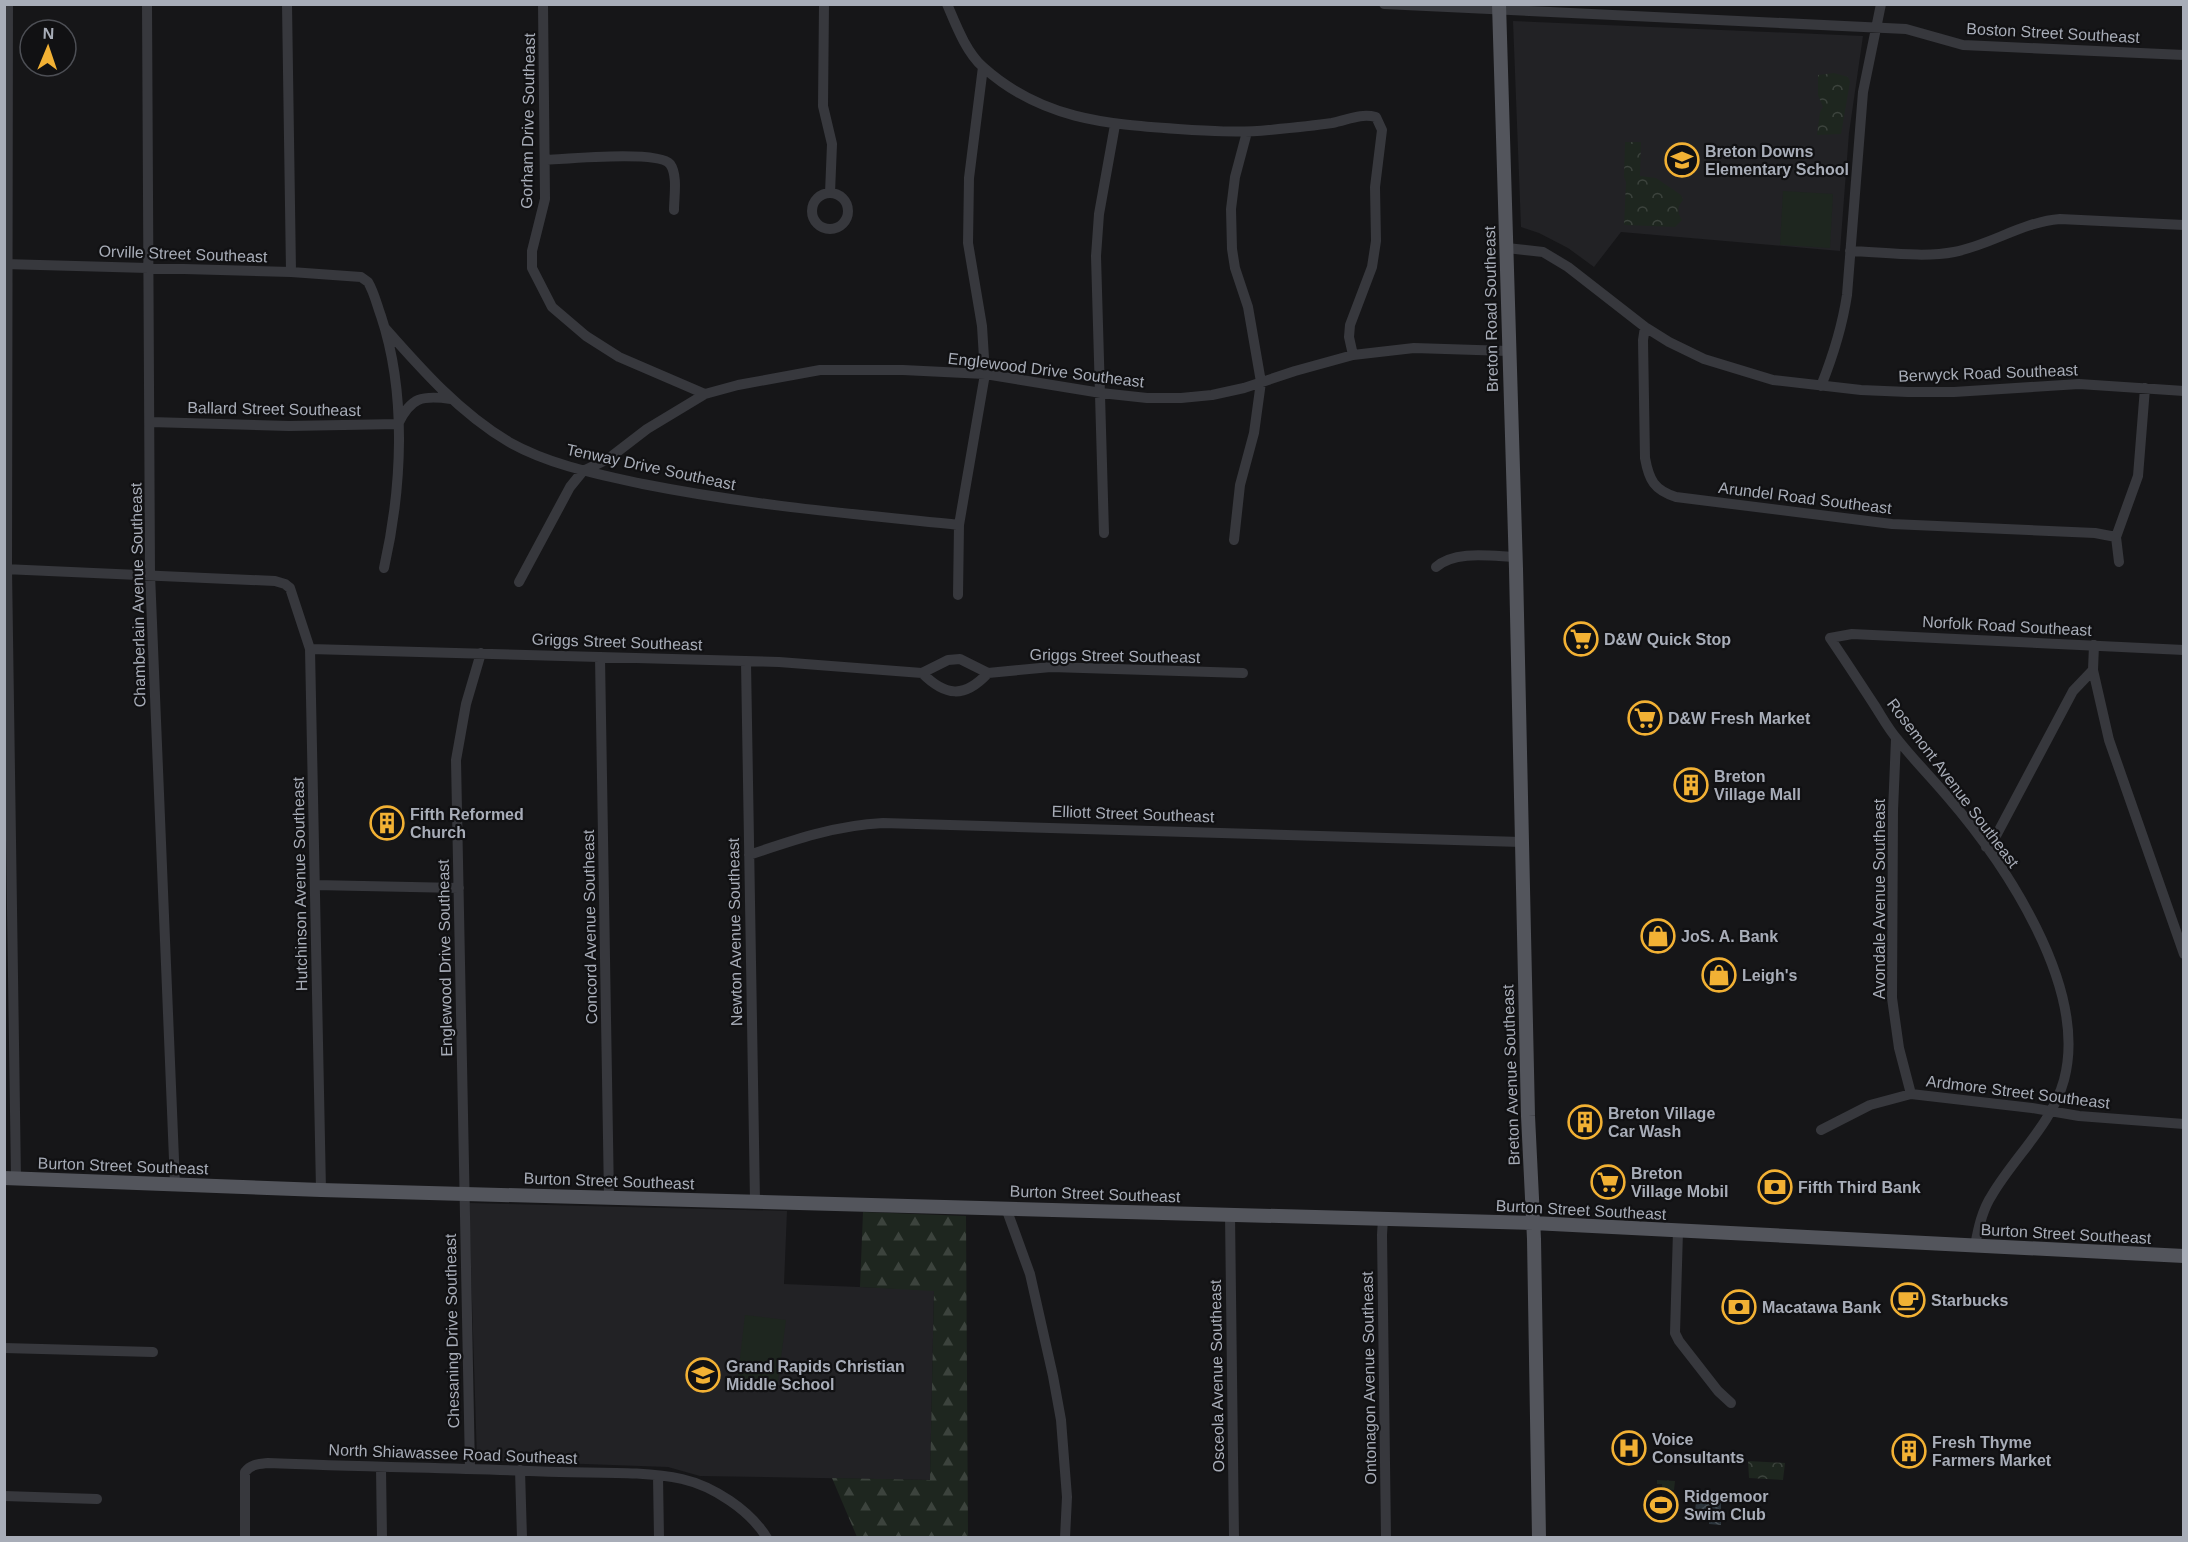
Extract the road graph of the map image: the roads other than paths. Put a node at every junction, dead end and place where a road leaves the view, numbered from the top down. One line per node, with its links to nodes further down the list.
1 (8, 4): 23 (street)
2 (147, 4): 24 (street, Chamberlain Avenue Southeast)
3 (287, 4): 25 (street)
4 (543, 4): 17 (street, Gorham Drive Southeast)
5 (824, 4): 18 (street)
6 (947, 4): 14 (street)
7 (1384, 4): 10 (street, Boston Street Southeast)
8 (1637, 4): 11 (street)
9 (1881, 4): 12 (street)
10 (1499, 7): 11 (street, Boston Street Southeast); 21 (main road, Breton Road Southeast)
11 (1637, 16): 12 (street, Boston Street Southeast)
12 (1876, 27): 13 (street, Boston Street Southeast); 22 (street)
13 (2184, 55)
14 (983, 67): 15 (street); 30 (street)
15 (1115, 125): 16 (street); 35 (street)
16 (1247, 132): 29 (street); 31 (street)
17 (545, 160): 19 (street); 36 (street, Gorham Drive Southeast)
18 (830, 193)
19 (674, 210)
20 (2184, 225): 22 (street)
21 (1507, 248): 26 (street, Berwyck Road Southeast); 28 (main road, Breton Road Southeast)
22 (1850, 251): 32 (street)
23 (6, 264): 24 (street, Orville Street Southeast); 49 (street)
24 (149, 269): 25 (street, Orville Street Southeast); 38 (street, Chamberlain Avenue Southeast)
25 (291, 272): 27 (street, Orville Street Southeast)
26 (1645, 327): 32 (street, Berwyck Road Southeast); 43 (street, Arundel Road Southeast)
27 (385, 328): 37 (street, Tenway Drive Southeast); 39 (street)
28 (1508, 351): 29 (street, Englewood Drive Southeast); 45 (main road, Breton Road Southeast)
29 (1353, 355): 31 (street, Englewood Drive Southeast)
30 (985, 374): 35 (street, Englewood Drive Southeast); 36 (street, Englewood Drive Southeast); 41 (street)
31 (1261, 382): 35 (street, Englewood Drive Southeast); 44 (street)
32 (1821, 386): 33 (street, Berwyck Road Southeast)
33 (2145, 388): 34 (street, Berwyck Road Southeast); 43 (street)
34 (2184, 391)
35 (1101, 393): 42 (street)
36 (705, 394): 40 (street, Englewood Drive Southeast)
37 (451, 399): 39 (street); 40 (street, Tenway Drive Southeast)
38 (150, 422): 39 (street, Ballard Street Southeast); 50 (street, Chamberlain Avenue Southeast)
39 (398, 424): 48 (street)
40 (583, 471): 41 (street, Tenway Drive Southeast); 51 (street, Englewood Drive Southeast)
41 (959, 525): 52 (street)
42 (1104, 533)
43 (2116, 537): 46 (street)
44 (1234, 540)
45 (1515, 557): 47 (street); 53 (main road, Breton Road Southeast)
46 (2119, 562)
47 (1436, 567)
48 (384, 568)
49 (6, 569): 50 (street); 76 (street)
50 (150, 574): 56 (street, Hutchinson Avenue Southeast); 77 (street, Chamberlain Avenue Southeast)
51 (519, 582)
52 (958, 595)
53 (1516, 612): 66 (main road, Breton Avenue Southeast)
54 (1830, 638): 55 (street, Norfolk Road Southeast); 65 (street, Rosemont Avenue Southeast)
55 (2094, 645): 57 (street, Norfolk Road Southeast); 61 (street)
56 (310, 649): 58 (street, Griggs Street Southeast); 69 (street, Hutchinson Avenue Southeast)
57 (2184, 650)
58 (481, 653): 59 (street, Griggs Street Southeast); 70 (street, Englewood Drive Southeast)
59 (600, 657): 60 (street, Griggs Street Southeast); 80 (street, Concord Avenue Southeast)
60 (746, 662): 62 (street, Griggs Street Southeast); 68 (street, Newton Avenue Southeast)
61 (2092, 670): 67 (street); 71 (street)
62 (922, 673): 63 (street); 63 (street)
63 (988, 673): 64 (street, Griggs Street Southeast)
64 (1243, 673)
65 (1896, 739): 67 (street, Rosemont Avenue Southeast); 72 (street, Avondale Avenue Southeast)
66 (1521, 842): 68 (street, Elliott Street Southeast); 85 (main road, Breton Avenue Southeast)
67 (1986, 847): 73 (street, Rosemont Avenue Southeast)
68 (749, 855): 81 (street, Newton Avenue Southeast)
69 (315, 885): 70 (street); 78 (street, Hutchinson Avenue Southeast)
70 (459, 888): 79 (street, Englewood Drive Southeast)
71 (2184, 954)
72 (1911, 1094): 73 (street, Ardmore Street Southeast); 75 (street, Ardmore Street Southeast)
73 (2052, 1111): 74 (street, Ardmore Street Southeast); 87 (street, Rosemont Avenue Southeast)
74 (2184, 1124)
75 (1821, 1130)
76 (10, 1178): 77 (main road, Burton Street Southeast)
77 (175, 1184): 78 (main road, Burton Street Southeast)
78 (321, 1190): 79 (main road, Burton Street Southeast)
79 (464, 1193): 80 (main road, Burton Street Southeast); 93 (street, Chesaning Drive Southeast)
80 (609, 1198): 81 (main road, Burton Street Southeast)
81 (755, 1201): 82 (main road, Burton Street Southeast)
82 (1006, 1208): 83 (main road, Burton Street Southeast); 103 (street)
83 (1230, 1214): 84 (main road, Burton Street Southeast); 104 (street, Osceola Avenue Southeast)
84 (1383, 1218): 85 (main road, Burton Street Southeast); 105 (street, Ontonagon Avenue Southeast)
85 (1533, 1223): 86 (main road, Burton Street Southeast); 106 (main road, Breton Avenue Southeast)
86 (1678, 1231): 87 (main road, Burton Street Southeast); 91 (street)
87 (1975, 1246): 88 (main road, Burton Street Southeast)
88 (2184, 1256)
89 (4, 1348): 90 (street)
90 (153, 1352)
91 (1731, 1403)
92 (381, 1468): 93 (street, North Shiawassee Road Southeast); 98 (street, North Shiawassee Road Southeast); 99 (street)
93 (470, 1469): 94 (street, North Shiawassee Road Southeast)
94 (520, 1470): 95 (street, North Shiawassee Road Southeast); 100 (street)
95 (658, 1476): 101 (street); 102 (street, North Shiawassee Road Southeast)
96 (4, 1496): 97 (street)
97 (97, 1499)
98 (245, 1538)
99 (382, 1538)
100 (522, 1538)
101 (659, 1538)
102 (766, 1538)
103 (1065, 1538)
104 (1234, 1538)
105 (1386, 1538)
106 (1539, 1538)

